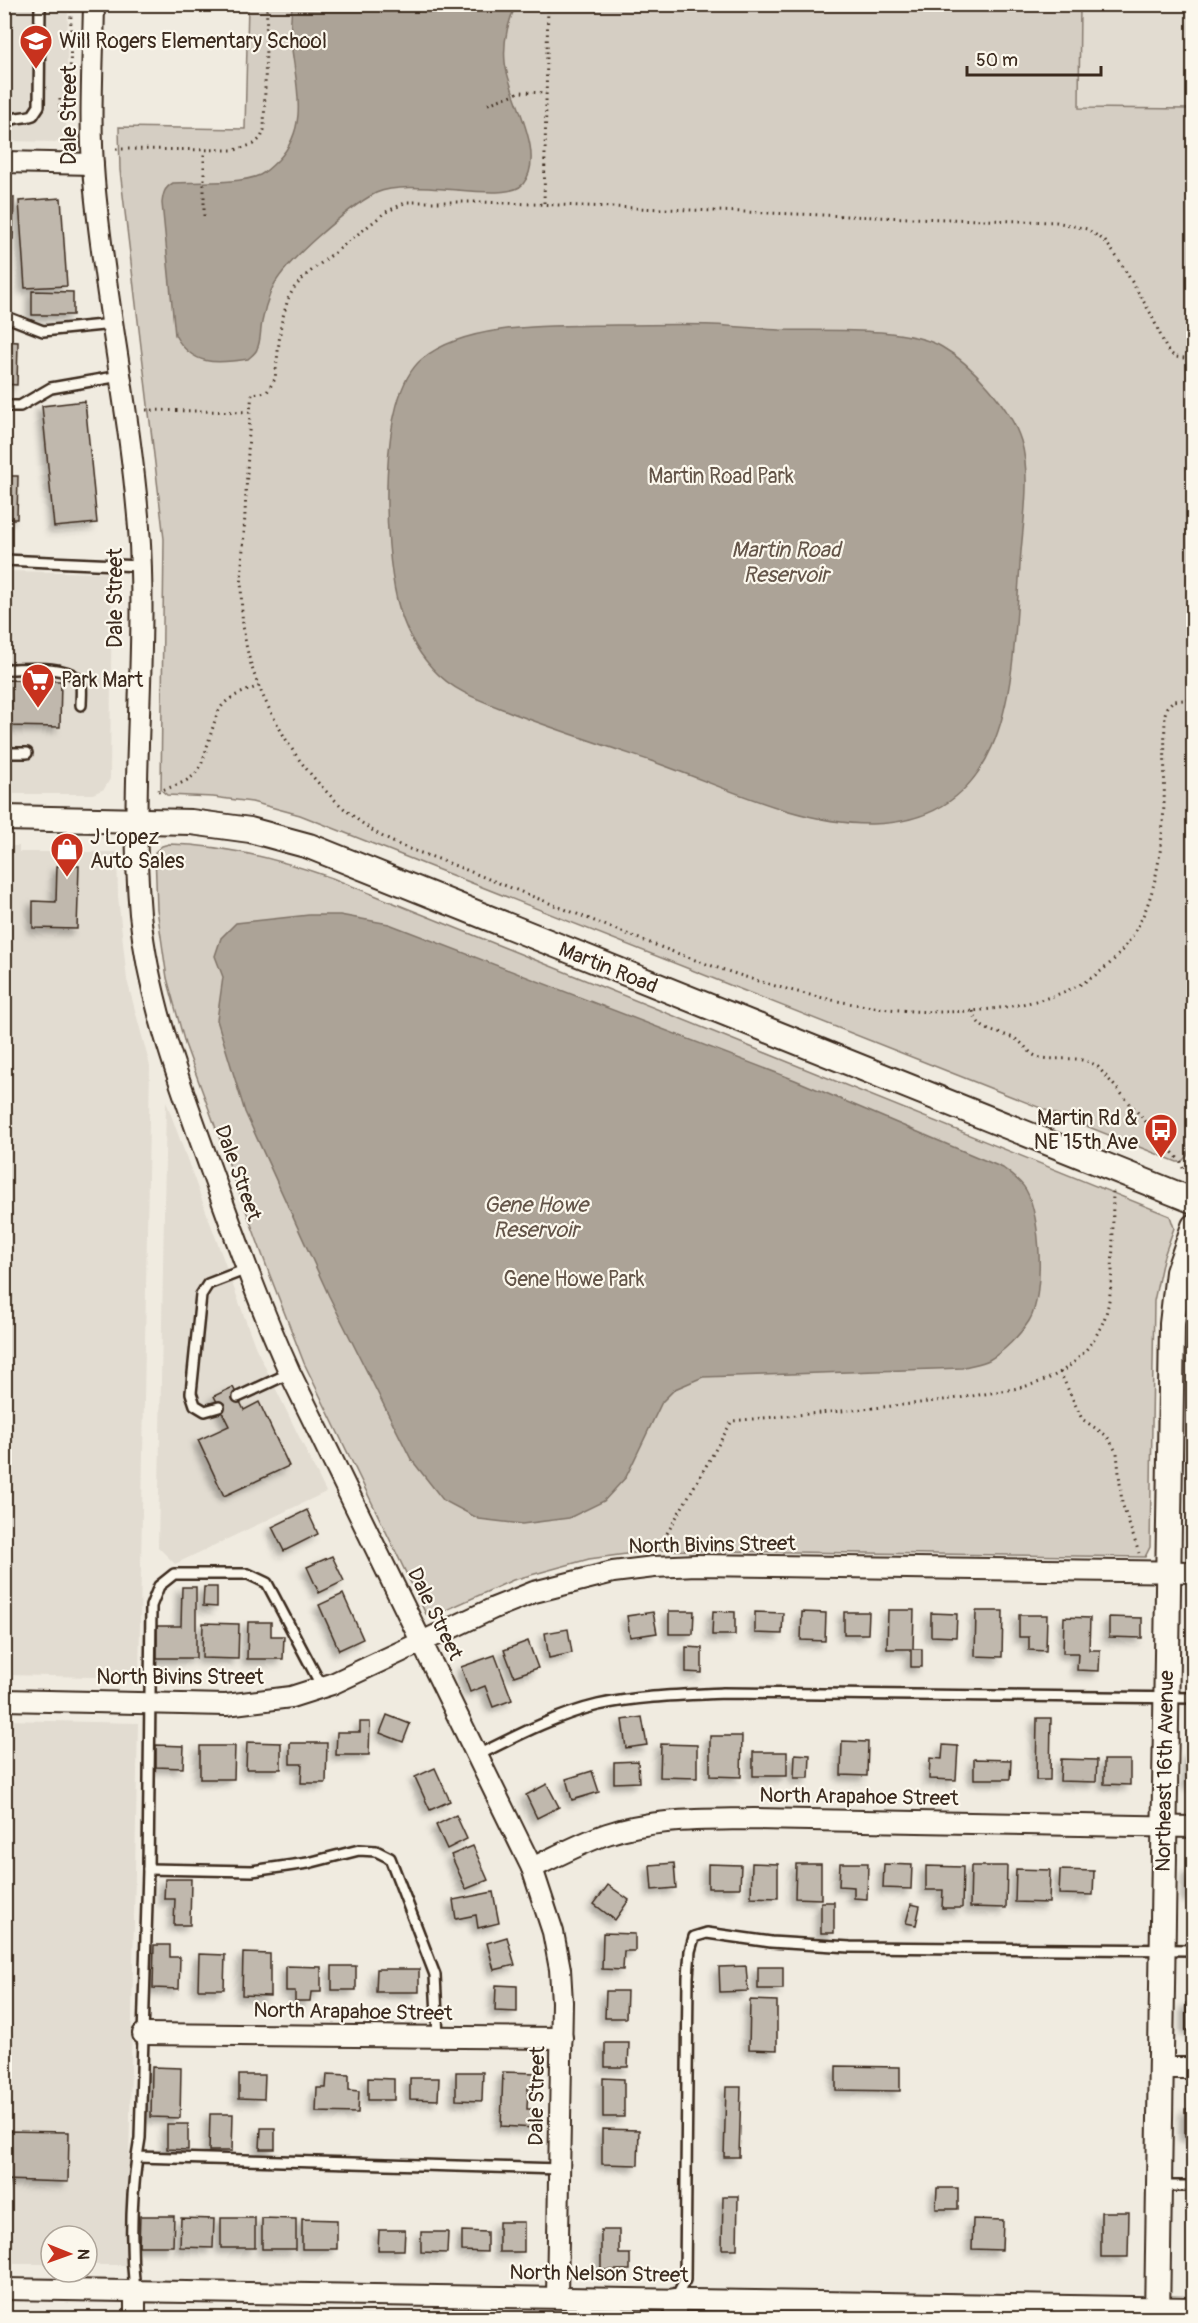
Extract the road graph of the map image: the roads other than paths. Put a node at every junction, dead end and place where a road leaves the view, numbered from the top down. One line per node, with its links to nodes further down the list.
1 (5, 4): 4 (lane)
2 (40, 4): 5 (lane)
3 (94, 4): 7 (street, Dale Street)
4 (4, 61)
5 (4, 126)
6 (4, 162): 7 (street)
7 (93, 164): 9 (street, Dale Street)
8 (4, 316): 9 (lane)
9 (113, 324): 10 (street, Dale Street)
10 (120, 376): 11 (lane); 13 (street, Dale Street)
11 (4, 406)
12 (4, 560): 13 (lane)
13 (140, 566): 19 (street, Dale Street)
14 (4, 671): 15 (lane)
15 (81, 705)
16 (4, 748): 17 (lane)
17 (27, 753)
18 (4, 818): 19 (street, Martin Road)
19 (137, 821): 20 (street, Martin Road); 22 (street, Dale Street)
20 (1194, 1202)
21 (1194, 1226): 26 (street, Northeast 16th Avenue)
22 (248, 1269): 23 (street, Dale Street); 25 (lane)
23 (290, 1373): 24 (lane); 28 (street, Dale Street)
24 (238, 1397)
25 (219, 1407)
26 (1168, 1571): 27 (street, North Bivins Street); 28 (street, North Bivins Street); 31 (street, Northeast 16th Avenue)
27 (1194, 1572)
28 (422, 1643): 29 (street, North Bivins Street); 34 (street, Dale Street)
29 (322, 1688): 33 (street, North Bivins Street); 33 (lane)
30 (1194, 1698): 31 (lane)
31 (1166, 1699): 34 (lane); 35 (street, Northeast 16th Avenue)
32 (4, 1700): 33 (street, North Bivins Street)
33 (151, 1703): 38 (lane)
34 (478, 1755): 37 (street, Dale Street)
35 (1164, 1827): 36 (street, North Arapahoe Street); 37 (street, North Arapahoe Street); 39 (street, Northeast 16th Avenue)
36 (1194, 1827)
37 (532, 1868): 43 (street, Dale Street)
38 (148, 1869): 41 (lane); 42 (lane)
39 (1162, 1950): 40 (lane); 44 (street, Northeast 16th Avenue); 53 (lane)
40 (1194, 1950)
41 (143, 2034): 42 (street, North Arapahoe Street); 46 (lane)
42 (438, 2037): 43 (street, North Arapahoe Street)
43 (562, 2038): 47 (street, Dale Street)
44 (1161, 2068): 45 (street); 48 (street, Northeast 16th Avenue)
45 (1194, 2068)
46 (137, 2157): 47 (lane); 51 (lane)
47 (560, 2169): 52 (street, Dale Street)
48 (1159, 2186): 49 (lane); 55 (street, Northeast 16th Avenue)
49 (1194, 2186)
50 (4, 2289): 51 (street, North Nelson Street)
51 (135, 2291): 52 (street, North Nelson Street); 56 (street)
52 (557, 2297): 53 (street, North Nelson Street)
53 (675, 2298): 55 (street, North Nelson Street); 57 (street)
54 (1194, 2308): 55 (street, North Nelson Street)
55 (1157, 2312)
56 (135, 2319)
57 (675, 2319)

